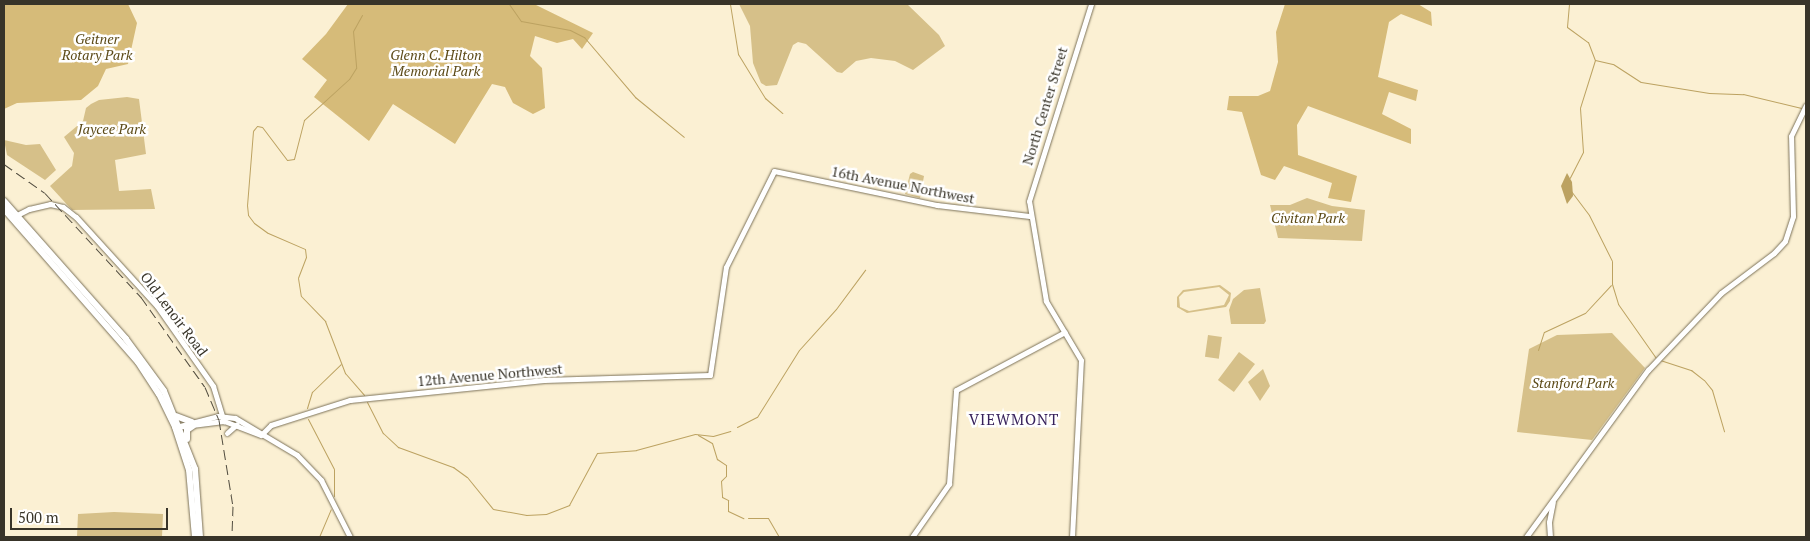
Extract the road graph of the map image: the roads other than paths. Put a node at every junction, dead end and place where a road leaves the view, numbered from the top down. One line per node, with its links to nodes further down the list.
1 (1091, 4): 5 (main road, North Center Street)
2 (1806, 105): 19 (main road)
3 (4, 201): 6 (highway)
4 (4, 209): 6 (highway)
5 (1029, 216): 7 (main road, North Center Street); 8 (main road, 16th Avenue Northwest)
6 (14, 217): 9 (highway); 10 (main road, Old Lenoir Road); 14 (highway)
7 (1065, 332): 23 (main road); 24 (main road, North Center Street)
8 (710, 376): 11 (main road, 12th Avenue Northwest)
9 (176, 416): 12 (highway); 14 (highway)
10 (224, 419): 12 (main road); 13 (main road); 15 (main road)
11 (277, 423): 15 (main road, 12th Avenue Northwest); 17 (main road, 12th Avenue Northwest)
12 (193, 424): 14 (main road); 18 (highway)
13 (240, 424): 16 (main road); 17 (main road)
14 (179, 427): 18 (highway); 20 (highway)
15 (254, 428): 17 (main road)
16 (227, 433)
17 (262, 436): 22 (main road)
18 (188, 445): 21 (highway)
19 (1553, 502): 25 (main road); 26 (main road)
20 (195, 537)
21 (200, 537)
22 (350, 537)
23 (912, 537)
24 (1072, 537)
25 (1526, 537)
26 (1550, 537)

